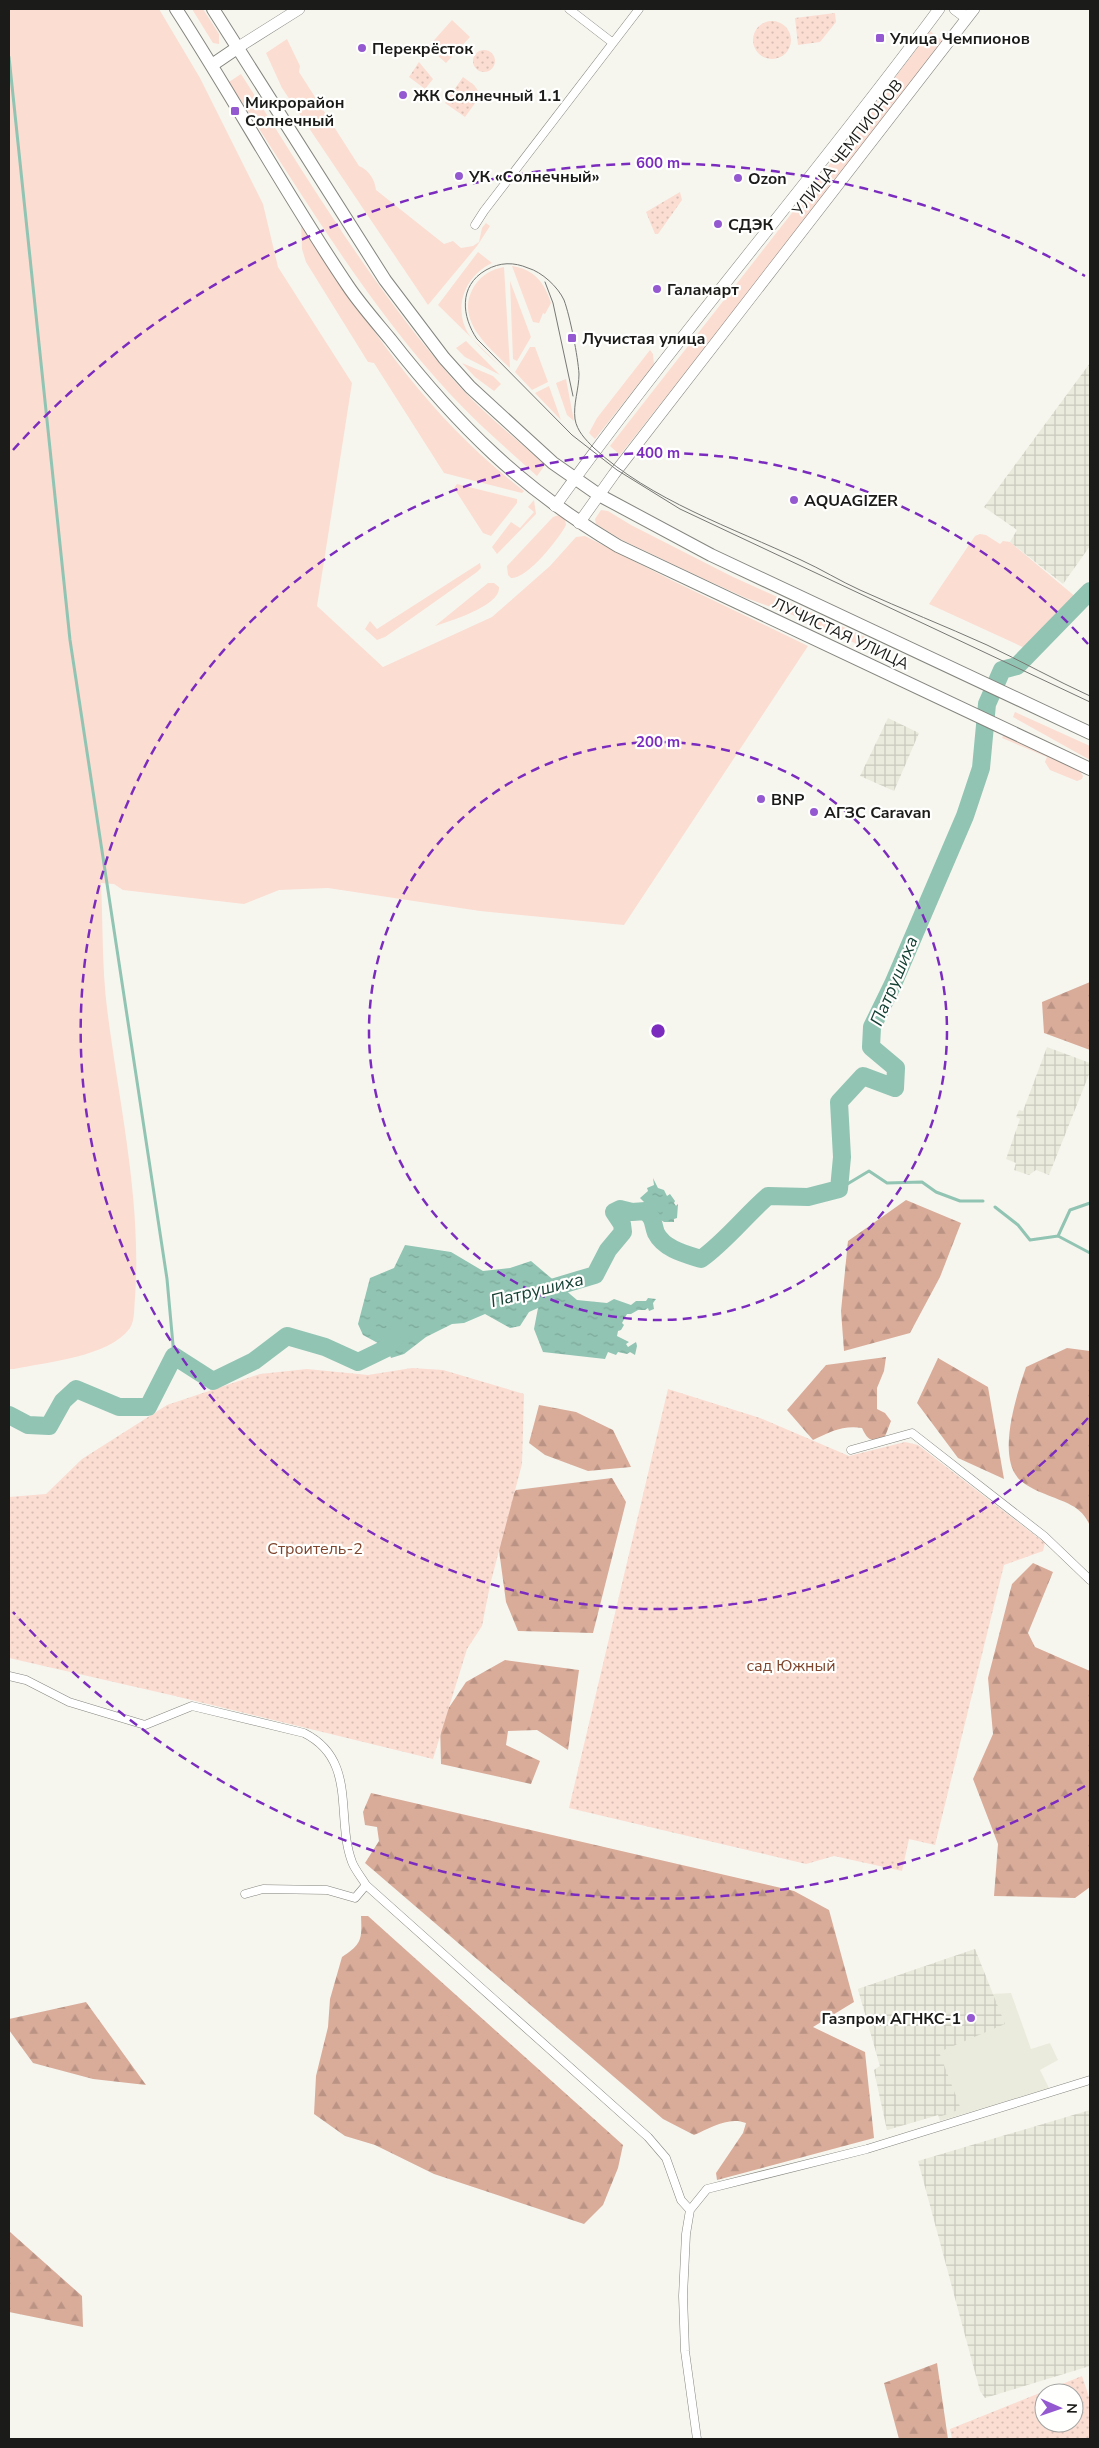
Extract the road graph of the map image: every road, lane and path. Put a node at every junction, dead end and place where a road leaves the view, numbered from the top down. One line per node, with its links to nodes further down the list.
1 (176, 9): 11 (main road, ЛУЧИСТАЯ УЛИЦА)
2 (213, 9): 10 (main road, ЛУЧИСТАЯ УЛИЦА)
3 (299, 9): 10 (street)
4 (570, 9): 9 (street)
5 (639, 9): 9 (street)
6 (939, 9): 13 (street, УЛИЦА ЧЕМПИОНОВ)
7 (955, 9): 8 (street)
8 (970, 13): 14 (street, УЛИЦА ЧЕМПИОНОВ)
9 (613, 43): 12 (street)
10 (237, 48): 11 (main road); 13 (main road, ЛУЧИСТАЯ УЛИЦА)
11 (212, 65): 15 (main road, ЛУЧИСТАЯ УЛИЦА)
12 (475, 225)
13 (574, 479): 14 (main road, ЛУЧИСТАЯ УЛИЦА); 15 (street, УЛИЦА ЧЕМПИОНОВ)
14 (599, 495): 16 (street, УЛИЦА ЧЕМПИОНОВ); 17 (main road, ЛУЧИСТАЯ УЛИЦА)
15 (555, 506): 16 (main road, ЛУЧИСТАЯ УЛИЦА)
16 (580, 523): 18 (main road, ЛУЧИСТАЯ УЛИЦА)
17 (1090, 732)
18 (1090, 769)
19 (851, 1450): 20 (street)
20 (1090, 1580)
21 (9, 1676): 22 (street)
22 (366, 1885): 23 (street); 25 (street)
23 (245, 1894)
24 (1090, 2080): 25 (street)
25 (690, 2210): 26 (street)
26 (697, 2439)

